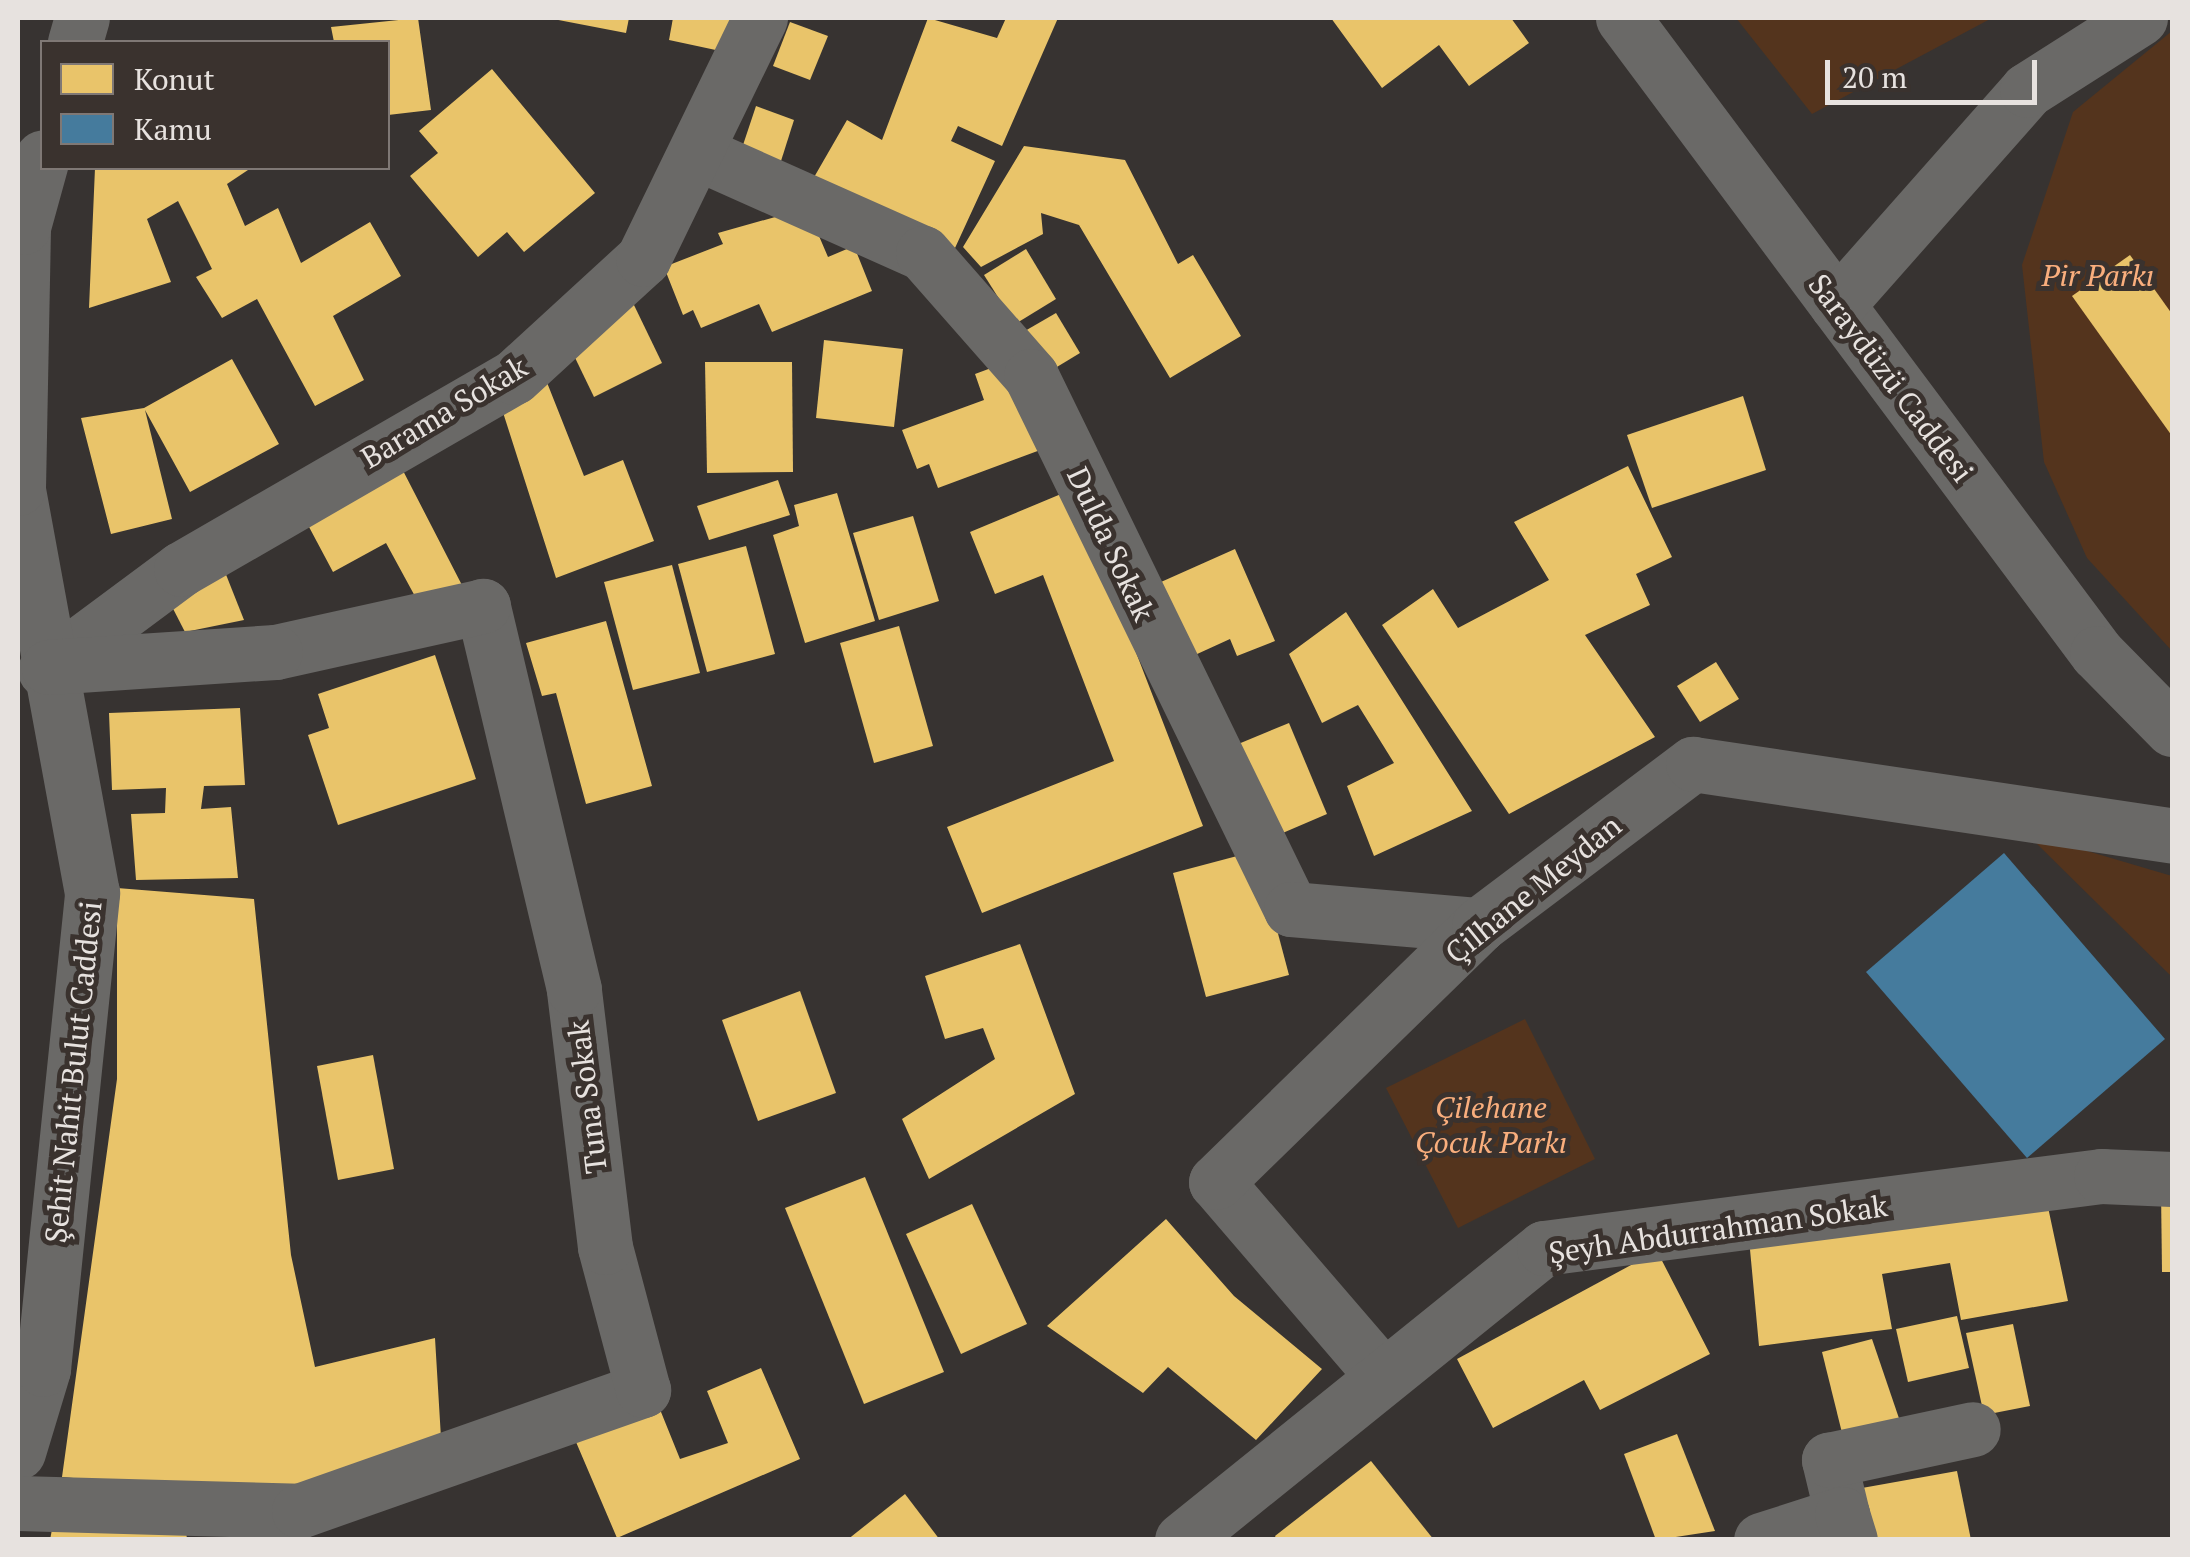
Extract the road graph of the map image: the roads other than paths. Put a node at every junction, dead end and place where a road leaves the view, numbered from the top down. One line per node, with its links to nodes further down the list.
1 (760, 18): 4 (street, Barama Sokak)
2 (1623, 18): 6 (street, Saraydüzü Caddesi)
3 (2140, 18): 6 (street)
4 (698, 153): 7 (street, Barama Sokak); 10 (street, Dulda Sokak)
5 (40, 165): 7 (street, Şehit Nahit Bulut Caddesi)
6 (1837, 306): 8 (street, Saraydüzü Caddesi)
7 (32, 686): 14 (street, Şehit Nahit Bulut Caddesi); 15 (street, Tuna Sokak)
8 (2172, 729)
9 (2172, 836): 10 (street, Çilhane Meydan)
10 (1479, 925): 12 (street, Çilhane Meydan)
11 (2172, 1178): 12 (street, Şeyh Abdurrahman Sokak)
12 (1366, 1390): 17 (street, Şeyh Abdurrahman Sokak)
13 (1973, 1429): 16 (street)
14 (18, 1452)
15 (18, 1503)
16 (1846, 1527): 18 (street)
17 (1182, 1540)
18 (1761, 1540)

